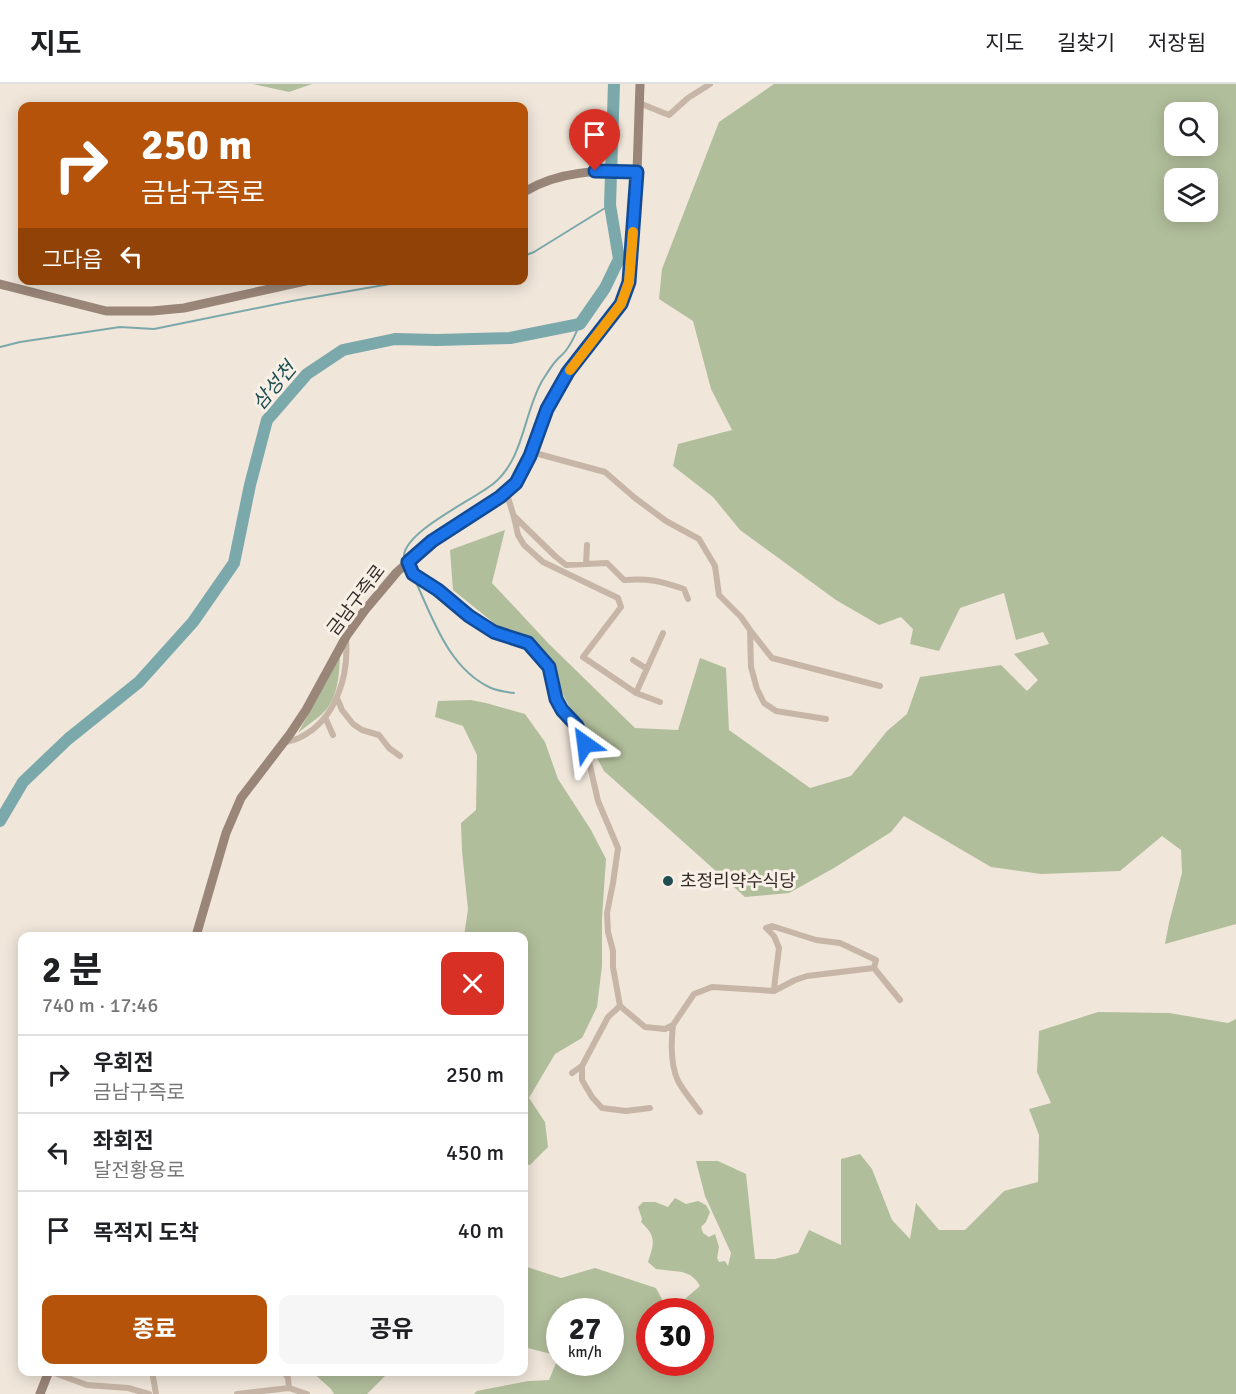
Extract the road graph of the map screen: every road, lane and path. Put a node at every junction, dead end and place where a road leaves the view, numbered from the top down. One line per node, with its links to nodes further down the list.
1 (640, 84): 3 (main road, 금남구즉로)
2 (710, 84): 3 (street)
3 (639, 103): 4 (main road, 금남구즉로)
4 (632, 171): 5 (main road); 8 (main road, 금남구즉로)
5 (528, 190)
6 (0, 284): 7 (main road)
7 (288, 285)
8 (531, 452): 9 (main road, 금남구즉로); 15 (street)
9 (506, 491): 10 (street); 12 (main road, 금남구즉로)
10 (514, 517): 13 (street); 21 (street)
11 (588, 545): 13 (street)
12 (408, 562): 17 (main road, 금남구즉로); 33 (street)
13 (586, 564): 14 (street)
14 (688, 599)
15 (750, 630): 20 (street); 25 (street)
16 (663, 633): 19 (street)
17 (346, 638): 22 (street); 27 (main road, 금남구즉로)
18 (633, 660): 19 (street)
19 (647, 669): 21 (street)
20 (880, 686)
21 (636, 693): 23 (street)
22 (337, 698): 24 (street); 28 (street)
23 (660, 702)
24 (325, 717): 26 (street); 27 (street)
25 (826, 719)
26 (333, 735)
27 (282, 744): 29 (main road, 금남구즉로)
28 (400, 756)
29 (197, 932)
30 (874, 968): 31 (street); 31 (street); 32 (street)
31 (774, 991): 34 (street)
32 (900, 1000)
33 (620, 1006): 34 (street); 35 (street)
34 (673, 1025): 38 (street)
35 (582, 1066): 36 (street); 37 (street)
36 (572, 1073)
37 (650, 1108)
38 (699, 1113)
39 (47, 1376): 44 (main road)
40 (63, 1376): 45 (street)
41 (153, 1376): 46 (street)
42 (287, 1376): 43 (street)
43 (289, 1388): 47 (street); 48 (street)
44 (40, 1394)
45 (149, 1394)
46 (156, 1394)
47 (237, 1394)
48 (307, 1394)

